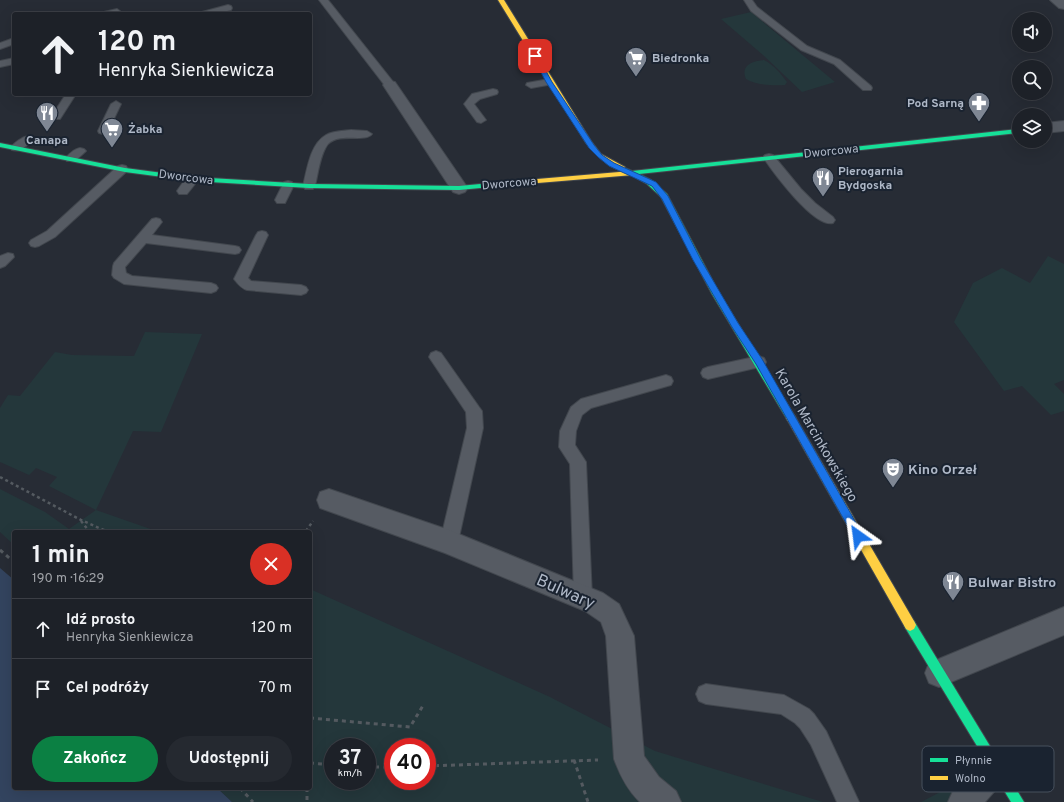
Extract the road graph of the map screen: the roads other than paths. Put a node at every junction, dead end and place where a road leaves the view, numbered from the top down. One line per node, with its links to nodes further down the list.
1 (323, 0): 13 (lane)
2 (501, 0): 12 (street, Karola Marcinkowskiego)
3 (748, 0): 15 (lane)
4 (1056, 0): 5 (street)
5 (1064, 5)
6 (228, 8): 7 (lane)
7 (213, 12)
8 (12, 42): 9 (lane)
9 (0, 46)
10 (12, 61): 11 (lane)
11 (0, 64)
12 (549, 82): 14 (lane); 33 (street, Karola Marcinkowskiego)
13 (390, 85): 37 (street)
14 (531, 85)
15 (867, 88)
16 (493, 92): 20 (lane)
17 (71, 96): 19 (lane)
18 (116, 104): 23 (lane)
19 (56, 116)
20 (481, 120)
21 (1064, 126): 22 (street)
22 (1052, 127)
23 (103, 131)
24 (1012, 132): 30 (street, Dworcowa)
25 (367, 134): 36 (lane)
26 (28, 139): 28 (lane)
27 (0, 145): 28 (street, Dworcowa)
28 (16, 148): 31 (street, Dworcowa)
29 (80, 151): 31 (lane)
30 (770, 158): 33 (street, Dworcowa); 40 (lane)
31 (71, 159): 32 (street, Dworcowa)
32 (122, 169): 34 (street, Dworcowa); 44 (lane)
33 (632, 173): 37 (street, Dworcowa); 49 (street, Karola Marcinkowskiego)
34 (193, 179): 35 (street, Dworcowa); 38 (lane)
35 (288, 185): 36 (street, Dworcowa); 39 (lane)
36 (309, 186): 37 (street, Dworcowa)
37 (459, 188)
38 (183, 190)
39 (280, 200)
40 (828, 220)
41 (156, 222): 43 (lane)
42 (262, 235): 47 (lane)
43 (143, 238): 45 (lane); 46 (lane)
44 (35, 243)
45 (235, 250)
46 (211, 288)
47 (301, 290)
48 (436, 357): 53 (lane)
49 (759, 362): 50 (lane); 56 (street, Karola Marcinkowskiego)
50 (708, 373)
51 (666, 381): 54 (lane)
52 (328, 500): 53 (street, Bulwary)
53 (449, 542): 54 (street, Bulwary)
54 (583, 597): 61 (street, Bulwary)
55 (1064, 621): 56 (street)
56 (939, 673): 58 (street, Karola Marcinkowskiego)
57 (706, 694): 62 (lane)
58 (982, 746)
59 (973, 792): 63 (street)
60 (1011, 792): 64 (street, Karola Marcinkowskiego)
61 (664, 802)
62 (848, 802)
63 (964, 802)
64 (1018, 802)

